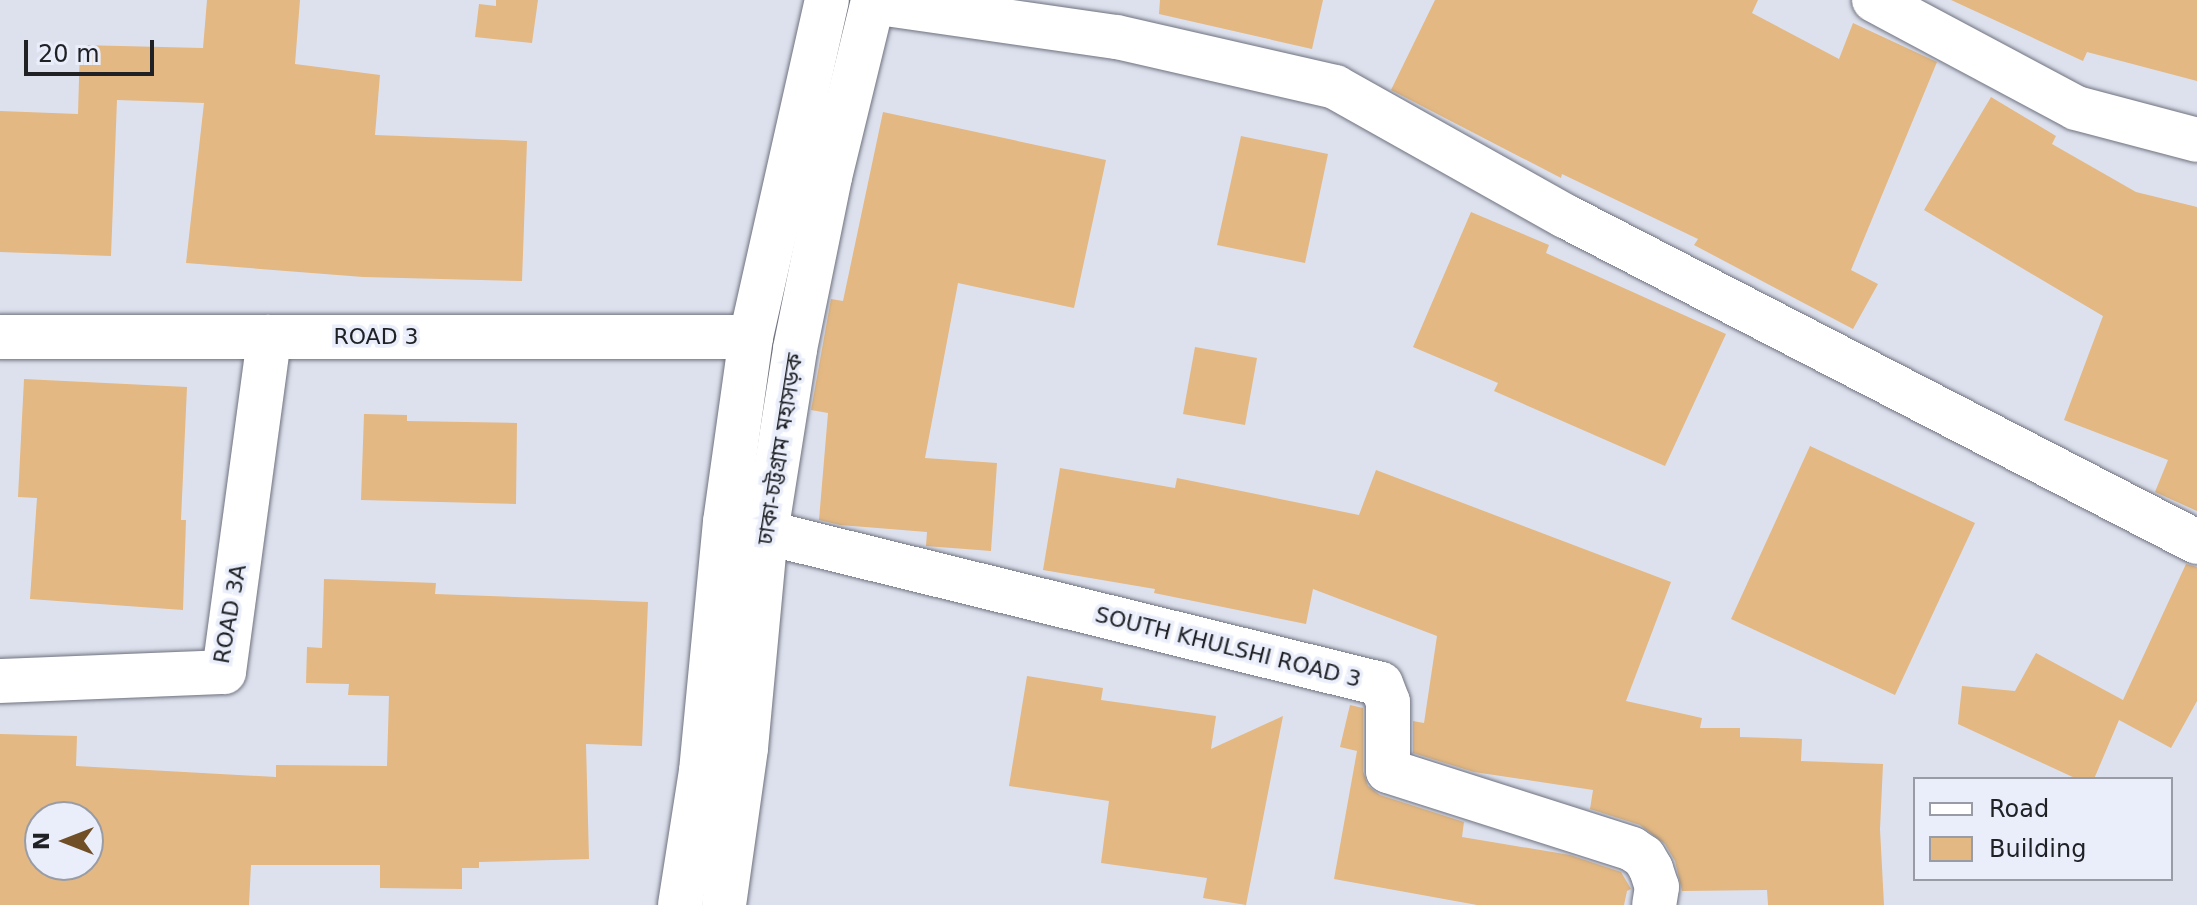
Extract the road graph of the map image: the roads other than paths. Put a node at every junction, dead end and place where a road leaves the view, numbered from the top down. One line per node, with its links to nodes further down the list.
1 (827, 0): 7 (main road, ঢাকা-চট্টগ্রাম মহাসড়ক)
2 (1874, 0): 4 (main road)
3 (873, 1): 9 (main road, ঢাকা-চট্টগ্রাম মহাসড়ক); 10 (main road)
4 (2197, 140)
5 (0, 337): 6 (main road, ROAD 3)
6 (269, 337): 7 (main road, ROAD 3); 11 (main road, ROAD 3A)
7 (751, 337): 8 (main road, ঢাকা-চট্টগ্রাম মহাসড়ক)
8 (725, 522): 9 (main road, SOUTH KHULSHI ROAD 3); 12 (main road, ঢাকা-চট্টগ্রাম মহাসড়ক)
9 (766, 533): 13 (main road, ঢাকা-চট্টগ্রাম মহাসড়ক); 14 (main road, SOUTH KHULSHI ROAD 3)
10 (2197, 542)
11 (0, 681)
12 (680, 905)
13 (724, 905)
14 (1654, 905)

